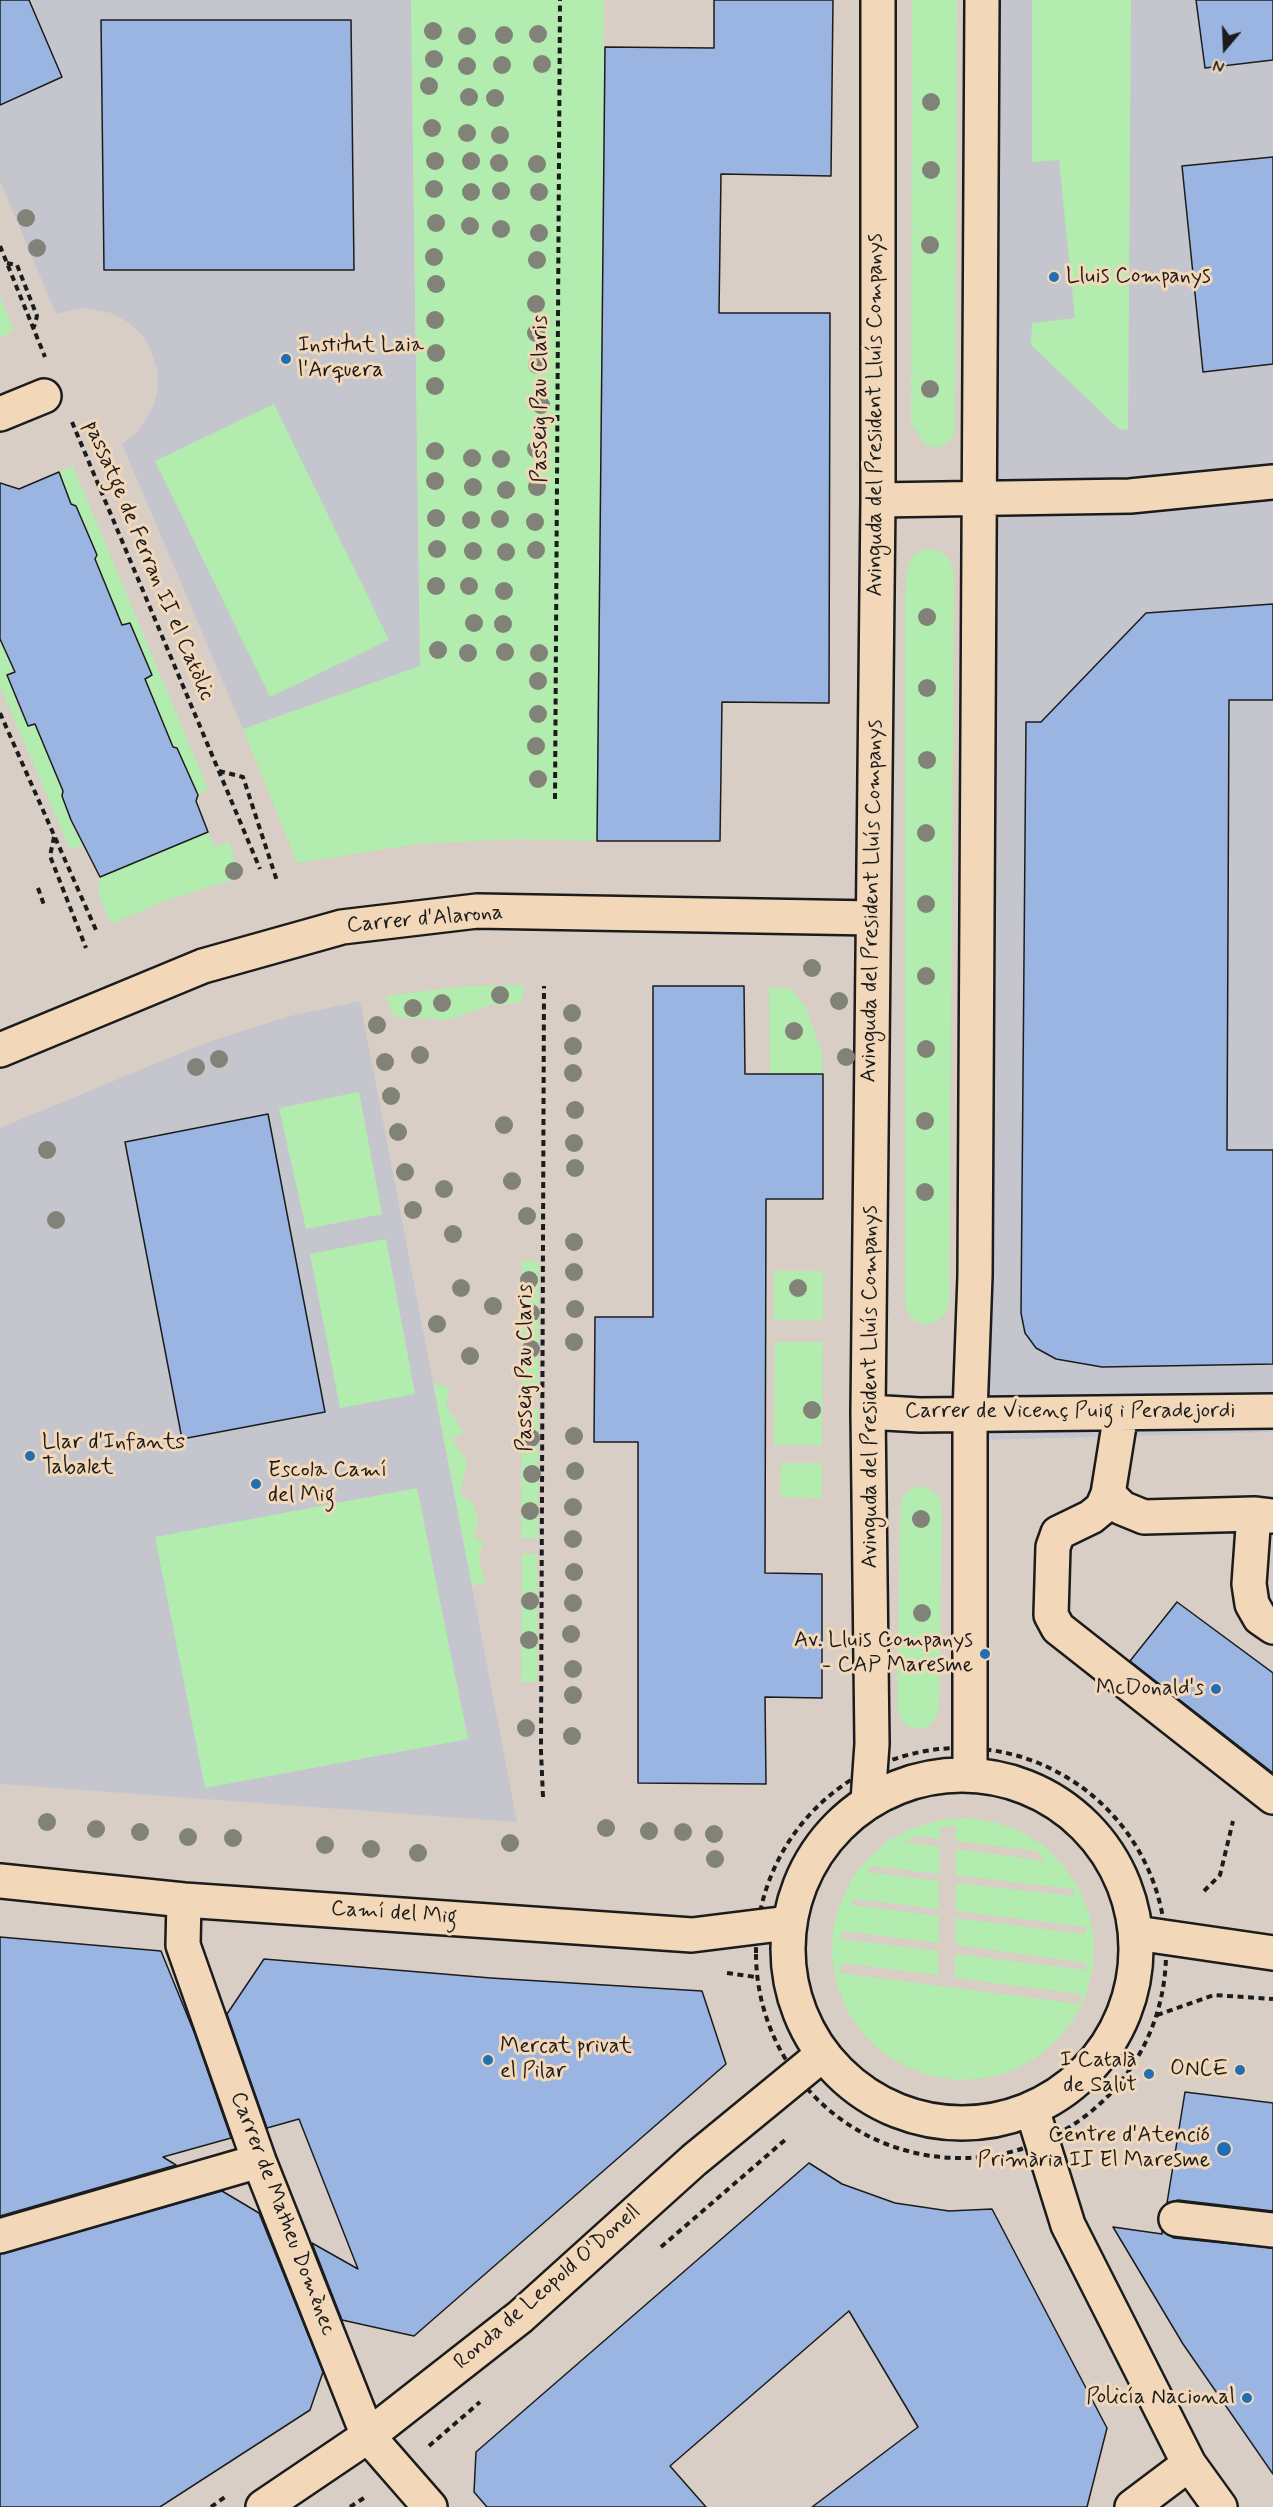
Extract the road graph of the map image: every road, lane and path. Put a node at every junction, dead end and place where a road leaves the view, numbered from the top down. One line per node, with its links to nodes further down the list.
1 (560, 0): 15 (path, Passeig Pau Claris)
2 (878, 0): 12 (street, Avinguda del President Lluís Companys)
3 (982, 0): 11 (street)
4 (0, 246): 5 (path)
5 (7, 262): 6 (path); 6 (path)
6 (33, 326): 7 (path)
7 (46, 360)
8 (56, 404): 9 (street); 14 (path, passatge de Ferran II el Catòlic)
9 (0, 414)
10 (1273, 482): 11 (street)
11 (980, 499): 12 (street); 28 (street)
12 (878, 500): 21 (street, Avinguda del President Lluís Companys)
13 (0, 713): 16 (path)
14 (219, 771): 17 (path, passatge de Ferran II el Catòlic); 18 (path)
15 (555, 799)
16 (54, 837): 22 (path); 23 (path)
17 (260, 869)
18 (278, 880)
19 (38, 888): 20 (path)
20 (44, 905)
21 (873, 918): 25 (street, Carrer d'Alarona); 27 (street, Avinguda del President Lluís Companys)
22 (96, 930)
23 (86, 948)
24 (544, 986): 35 (path, Passeig Pau Claris)
25 (0, 1050)
26 (1273, 1411): 29 (street, Carrer de Vicenç Puig i Peradejordi)
27 (868, 1412): 28 (street, Carrer de Vicenç Puig i Peradejordi); 34 (street, Avinguda del President Lluís Companys)
28 (960, 1413): 29 (street, Carrer de Vicenç Puig i Peradejordi); 33 (street)
29 (1121, 1413): 30 (street)
30 (1108, 1494): 31 (street); 36 (street)
31 (1263, 1515): 32 (street)
32 (1273, 1627)
33 (970, 1761): 34 (street); 34 (path); 42 (street); 42 (path)
34 (869, 1785): 41 (street); 41 (path)
35 (543, 1797)
36 (1273, 1797)
37 (1233, 1821): 39 (path)
38 (0, 1881): 40 (street, Camí del Mig)
39 (1204, 1891)
40 (184, 1900): 41 (street, Camí del Mig); 50 (street, Carrer de Matheu Domènec)
41 (773, 1925): 46 (street); 47 (path)
42 (1151, 1935): 43 (street); 45 (path); 48 (street)
43 (1273, 1953)
44 (1273, 1999): 45 (path)
45 (1157, 2015): 49 (path)
46 (822, 2055): 47 (street, Ronda de Leopold O'Donell); 48 (street)
47 (797, 2076): 49 (path); 54 (street, Ronda de Leopold O'Donell)
48 (1032, 2109): 49 (street)
49 (1042, 2141): 55 (street)
50 (259, 2161): 53 (street); 54 (street, Carrer de Matheu Domènec)
51 (1176, 2218): 52 (street)
52 (1273, 2230)
53 (0, 2236)
54 (368, 2436): 56 (street, Ronda de Leopold O'Donell); 57 (street, Carrer de Matheu Domènec)
55 (1189, 2464): 58 (street); 59 (street)
56 (264, 2507)
57 (430, 2507)
58 (1132, 2507)
59 (1220, 2507)

